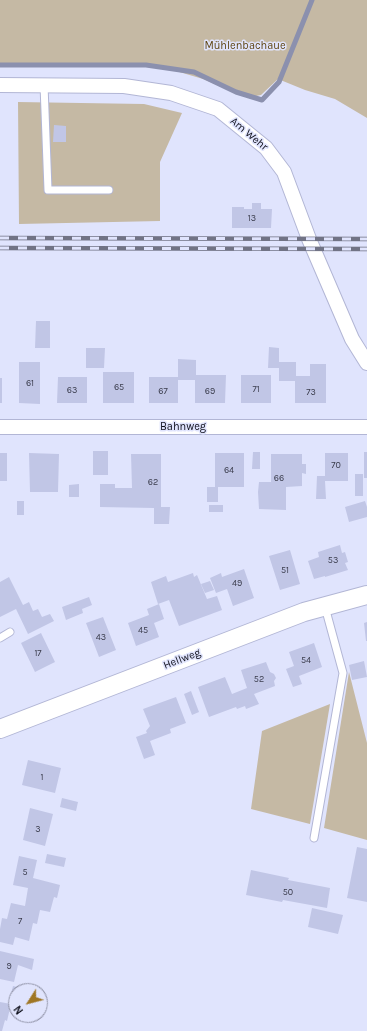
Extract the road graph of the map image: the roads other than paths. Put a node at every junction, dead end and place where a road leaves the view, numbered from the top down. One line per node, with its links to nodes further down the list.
1 (0, 85): 2 (street, Am Wehr)
2 (44, 86): 3 (lane); 4 (street, Am Wehr)
3 (109, 190)
4 (367, 363)
5 (0, 427): 6 (street, Bahnweg)
6 (367, 427)
7 (367, 595): 8 (street, Hellweg)
8 (324, 606): 11 (street, Hellweg); 12 (lane)
9 (10, 632): 10 (lane)
10 (0, 638)
11 (0, 729)
12 (314, 838)

